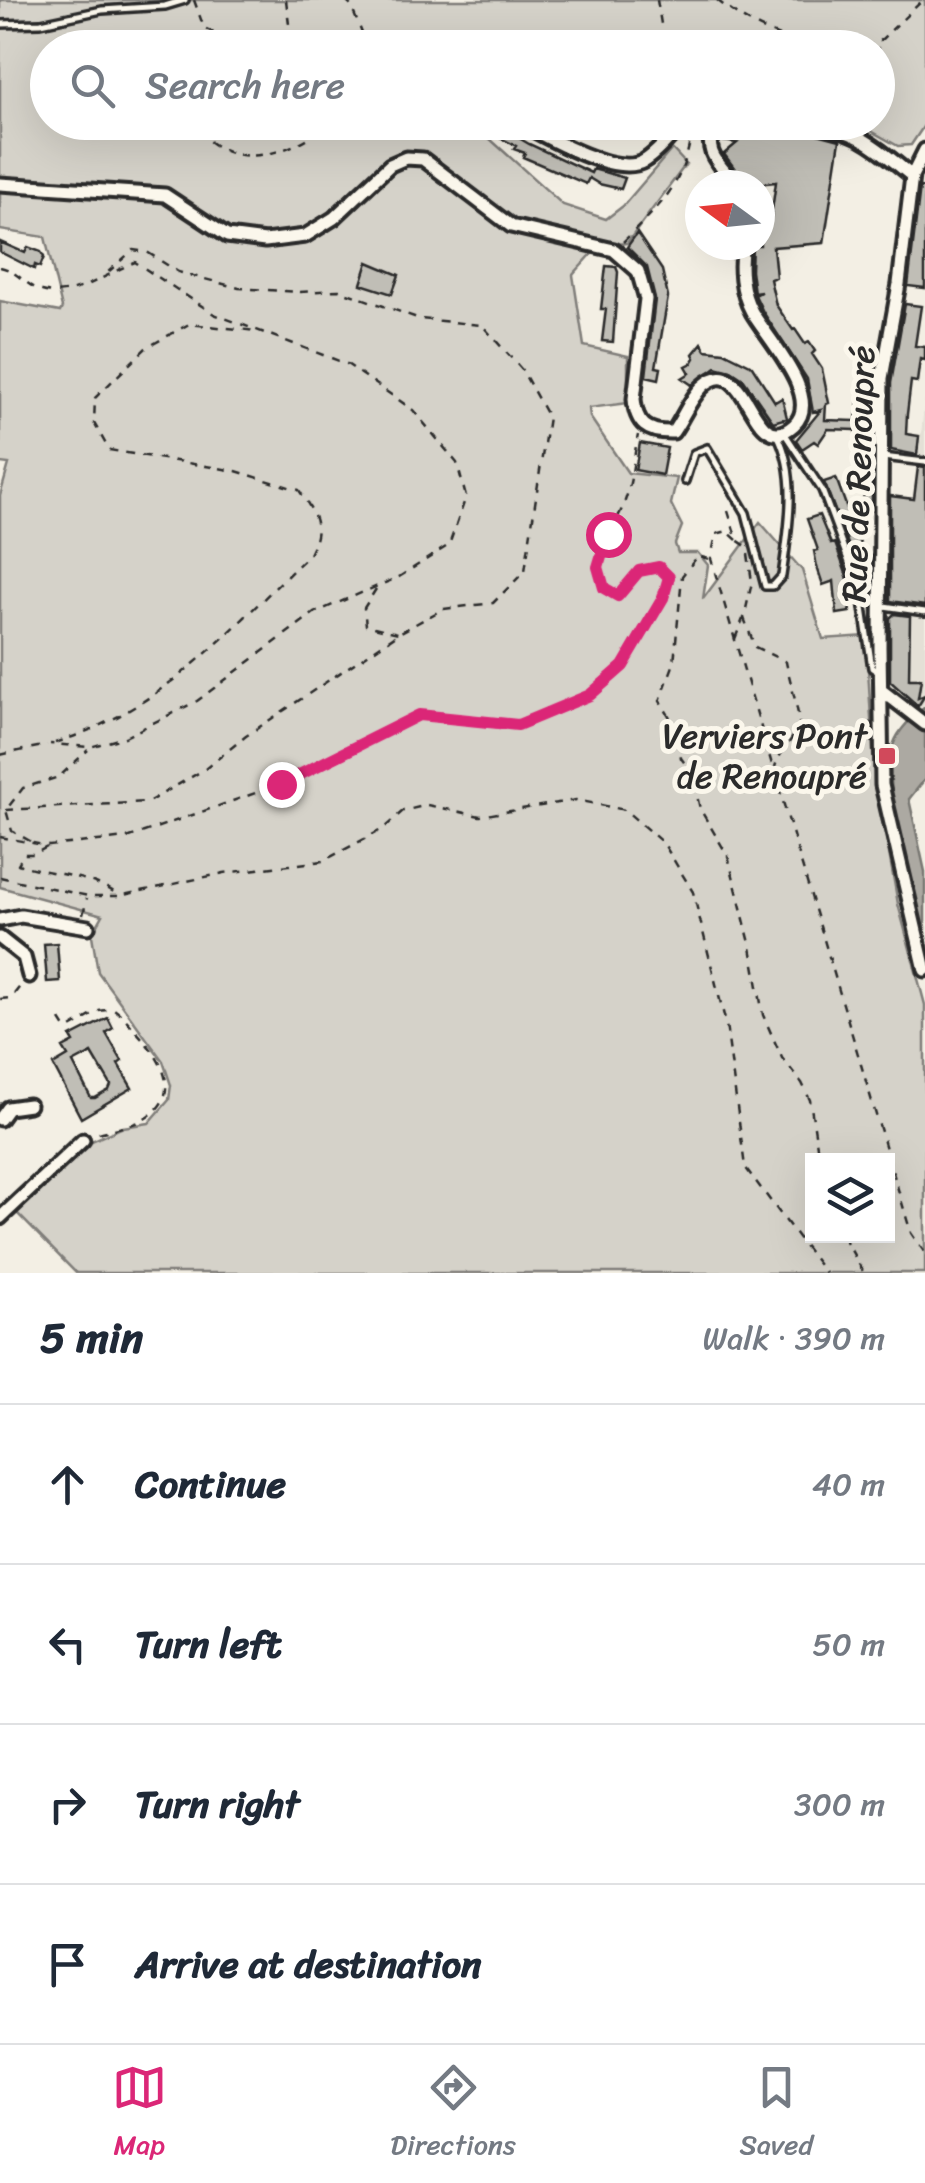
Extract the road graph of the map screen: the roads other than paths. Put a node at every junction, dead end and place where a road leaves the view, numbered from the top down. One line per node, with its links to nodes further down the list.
1 (184, 0): 2 (lane)
2 (0, 24)
3 (553, 140): 4 (street)
4 (666, 140)
5 (710, 140): 8 (street)
6 (868, 140): 9 (street)
7 (925, 150): 9 (street, Rue de Renoupré)
8 (724, 170)
9 (912, 176): 13 (street, Rue de Renoupré)
10 (0, 184): 12 (street)
11 (743, 260): 12 (street)
12 (780, 432): 15 (lane); 18 (lane)
13 (880, 456): 14 (lane); 16 (street, Rue de Renoupré)
14 (925, 462)
15 (685, 481)
16 (880, 606): 17 (lane); 18 (street, Rue de Renoupré)
17 (925, 612)
18 (881, 674): 19 (street, Rue de Renoupré)
19 (881, 690): 20 (street); 24 (street, Rue de Renoupré)
20 (925, 724)
21 (0, 920): 22 (street)
22 (84, 926)
23 (0, 938): 25 (street)
24 (925, 970)
25 (29, 976)
26 (29, 1105): 27 (street)
27 (0, 1118)
28 (83, 1140): 29 (street)
29 (0, 1218)

